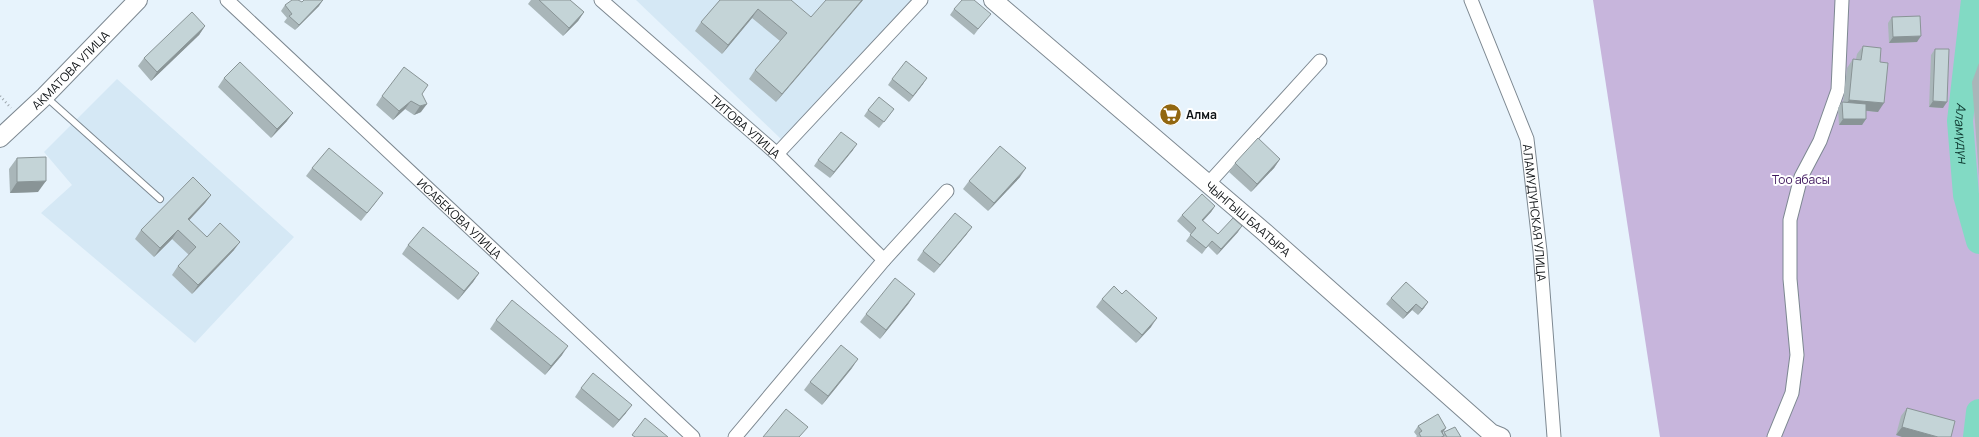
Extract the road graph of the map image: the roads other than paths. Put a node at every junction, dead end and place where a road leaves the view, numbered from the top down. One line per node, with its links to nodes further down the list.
1 (138, 0): 9 (main road, АКМАТОВА УЛИЦА)
2 (227, 0): 17 (street, ИСАБЕКОВА УЛИЦА)
3 (602, 0): 11 (street, ТИТОВА УЛИЦА)
4 (922, 0): 11 (street)
5 (994, 0): 12 (main road, ЧЫНГЫШ БААТЫРА)
6 (1471, 0): 19 (street, АЛАМУДУНСКАЯ УЛИЦА)
7 (1842, 0): 20 (street)
8 (1320, 61): 12 (street)
9 (45, 96): 10 (main road, АКМАТОВА УЛИЦА); 14 (lane)
10 (0, 138)
11 (777, 154): 15 (street, ТИТОВА УЛИЦА)
12 (1208, 184): 16 (main road, ЧЫНГЫШ БААТЫРА)
13 (947, 191): 15 (street)
14 (160, 199)
15 (884, 260): 18 (street)
16 (1495, 436)
17 (693, 437)
18 (735, 437)
19 (1554, 437)
20 (1774, 437)

